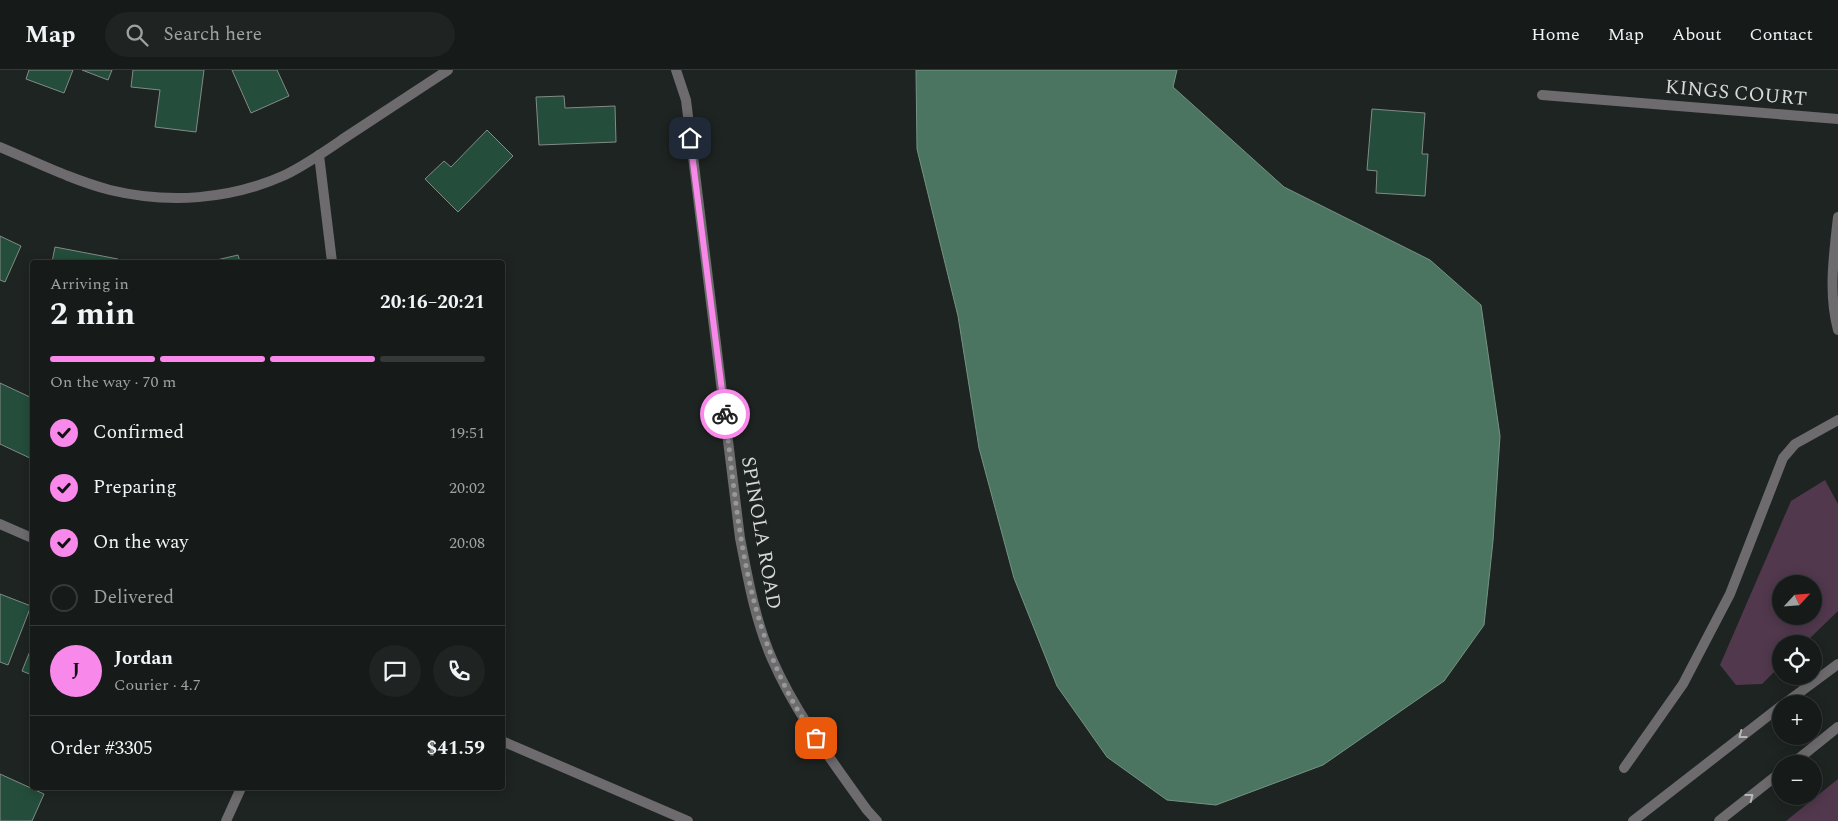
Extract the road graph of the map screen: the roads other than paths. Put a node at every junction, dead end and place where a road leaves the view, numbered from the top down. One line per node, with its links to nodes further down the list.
1 (448, 70): 6 (street)
2 (676, 70): 24 (street, SPINOLA ROAD)
3 (1542, 95): 4 (street, KINGS COURT)
4 (1838, 119)
5 (0, 146): 6 (street)
6 (319, 155): 8 (street)
7 (1838, 217): 9 (street)
8 (332, 260)
9 (1838, 330)
10 (1838, 420): 19 (street)
11 (0, 524): 12 (street)
12 (30, 537)
13 (1838, 664): 14 (street)
14 (1796, 695)
15 (1772, 714): 25 (street, one-way to 25)
16 (1838, 728): 18 (street)
17 (505, 742): 23 (street)
18 (1804, 755)
19 (1624, 768)
20 (1772, 779): 26 (street, one-way to 20)
21 (240, 790): 22 (street)
22 (226, 821)
23 (688, 821)
24 (877, 821)
25 (1633, 821)
26 (1719, 821)

